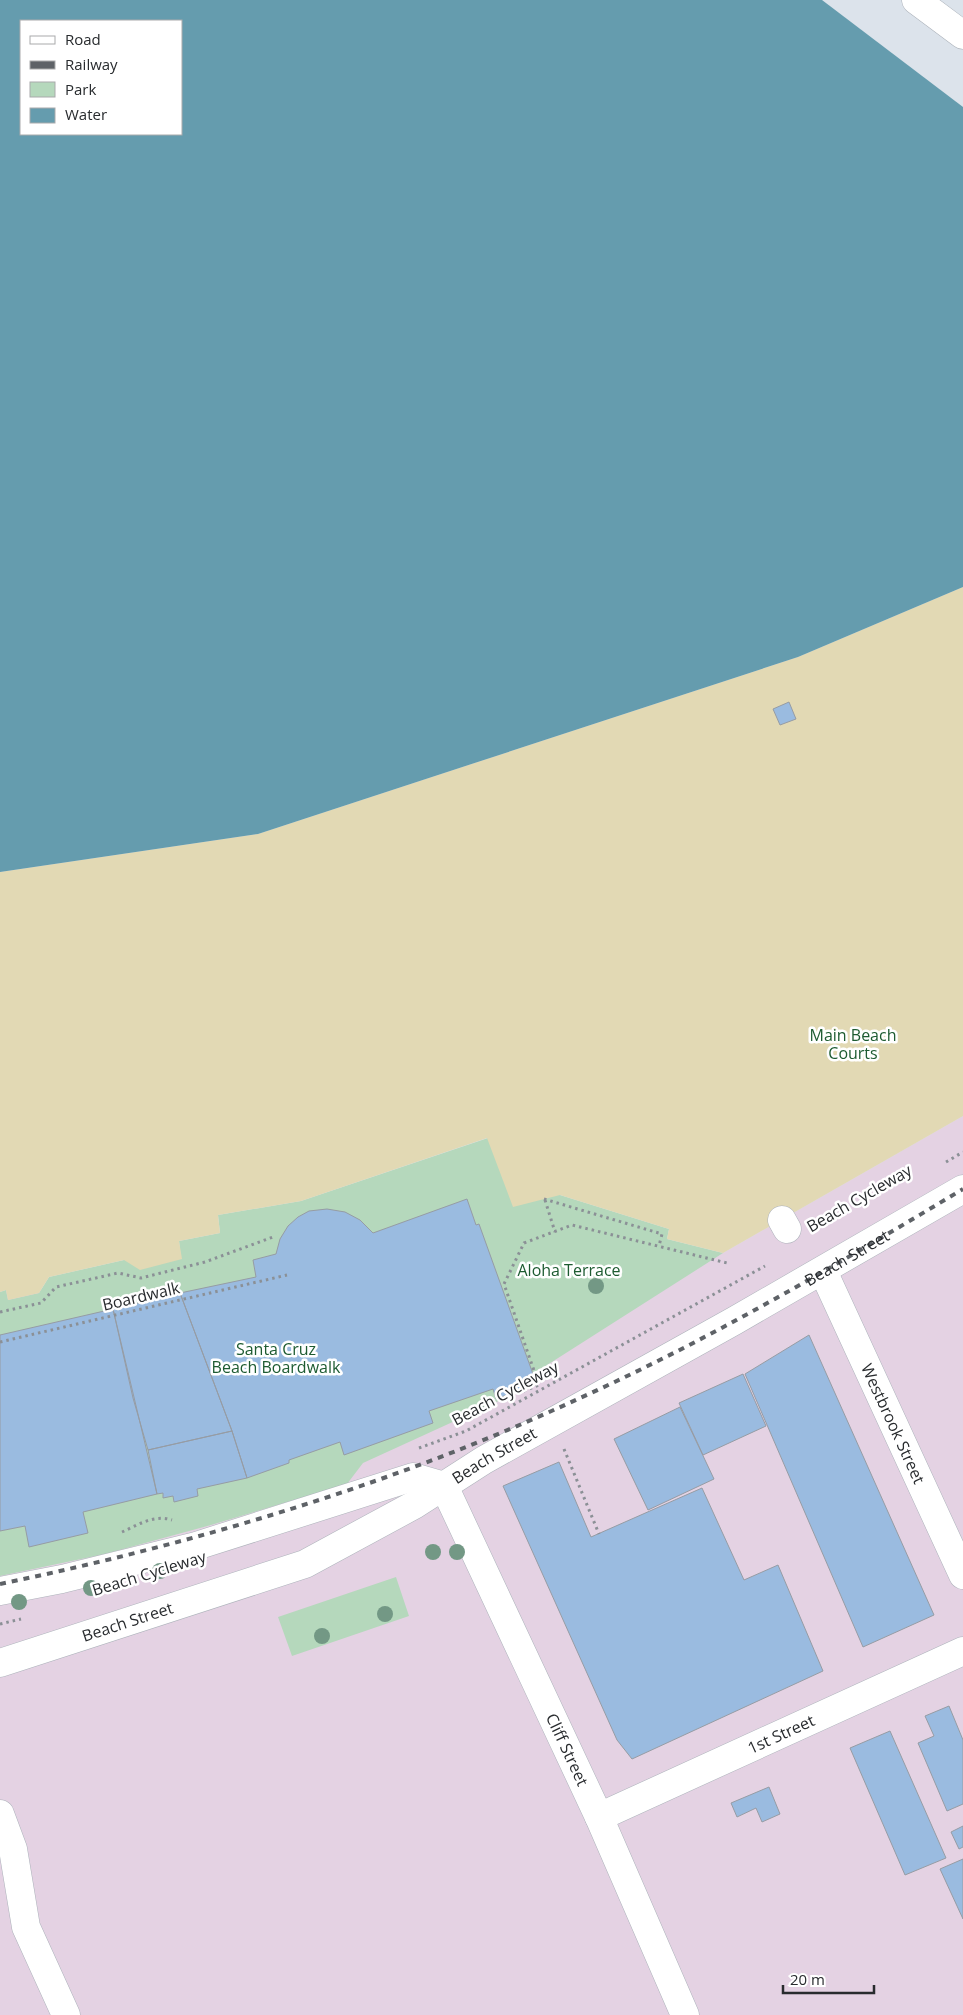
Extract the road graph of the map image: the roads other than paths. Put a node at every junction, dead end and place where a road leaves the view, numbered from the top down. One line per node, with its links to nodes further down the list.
1 (916, 0): 2 (street)
2 (963, 35)
3 (963, 1188): 4 (street, Beach Street)
4 (823, 1271): 5 (street, Beach Street); 6 (street, Westbrook Street)
5 (444, 1486): 7 (street); 9 (street, Beach Street); 11 (street, Cliff Street)
6 (963, 1575)
7 (0, 1591)
8 (963, 1651): 11 (street, 1st Street)
9 (0, 1663)
10 (0, 1814): 12 (street)
11 (599, 1817): 13 (street, Cliff Street)
12 (66, 2015)
13 (685, 2015)

